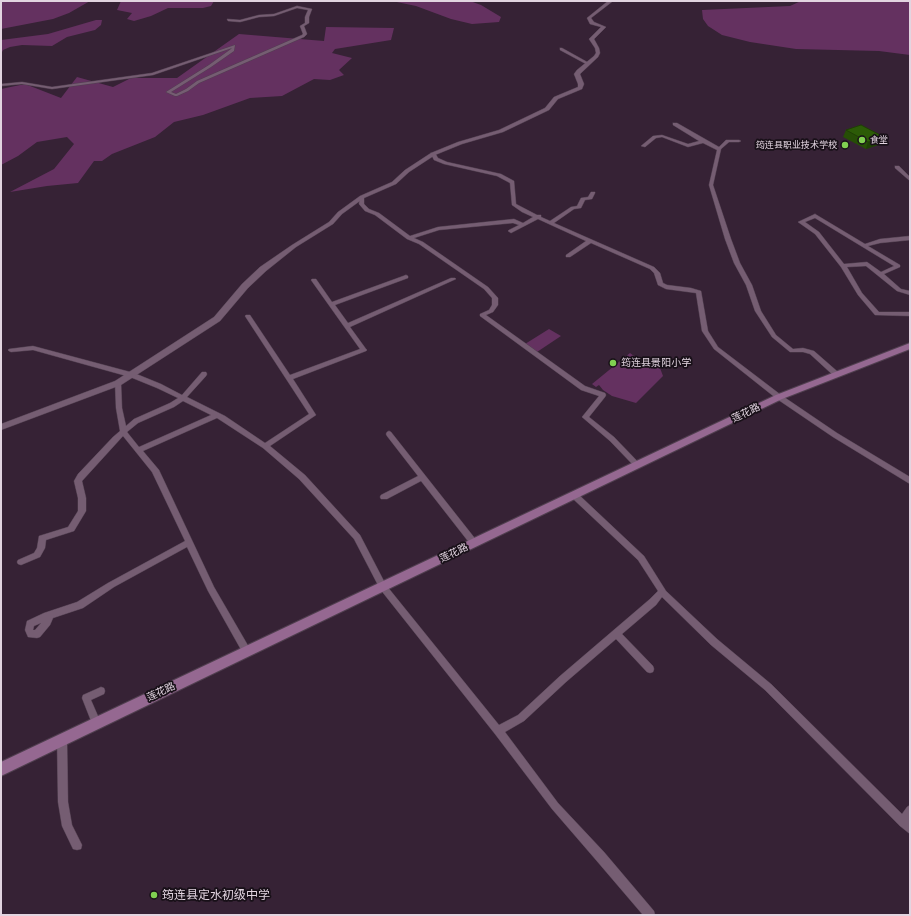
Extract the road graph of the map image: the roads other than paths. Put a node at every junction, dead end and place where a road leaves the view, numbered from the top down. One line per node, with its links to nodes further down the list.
1 (611, 1): 4 (street)
2 (228, 20): 5 (street)
3 (561, 49): 4 (street)
4 (587, 63): 11 (street)
5 (1, 85)
6 (675, 124): 7 (street)
7 (704, 141): 9 (street); 10 (street)
8 (739, 141): 10 (street)
9 (643, 146)
10 (719, 149): 38 (street)
11 (434, 154): 15 (street); 16 (street)
12 (897, 167): 13 (street)
13 (910, 180)
14 (593, 192): 17 (street)
15 (362, 198): 20 (street); 39 (street)
16 (539, 216): 17 (street); 18 (street)
17 (552, 222): 22 (street)
18 (523, 225): 19 (street); 20 (street)
19 (511, 231)
20 (409, 238): 50 (street)
21 (910, 238): 23 (street)
22 (591, 240): 24 (street); 42 (street)
23 (866, 245): 25 (street); 26 (street)
24 (568, 256)
25 (843, 266): 26 (street); 32 (street)
26 (880, 274): 30 (street)
27 (406, 277): 31 (street)
28 (452, 279): 34 (street)
29 (314, 280): 31 (street)
30 (910, 292)
31 (331, 304): 34 (street)
32 (910, 314)
33 (248, 316): 40 (street)
34 (347, 326): 40 (street)
35 (910, 346): 38 (main road, 莲花路)
36 (11, 350): 39 (street)
37 (204, 374): 43 (street)
38 (836, 374): 42 (main road, 莲花路)
39 (132, 375): 41 (street); 43 (street)
40 (289, 378): 48 (street)
41 (118, 383): 45 (street); 46 (street)
42 (779, 397): 50 (main road, 莲花路); 52 (street)
43 (183, 398): 44 (street); 46 (street)
44 (217, 415): 48 (street); 49 (street)
45 (1, 427)
46 (124, 431): 49 (street); 57 (street)
47 (389, 434): 51 (street)
48 (265, 446): 58 (street)
49 (138, 450): 56 (street)
50 (637, 464): 53 (main road, 莲花路)
51 (422, 477): 54 (street); 55 (street)
52 (910, 481)
53 (574, 495): 55 (main road, 莲花路); 59 (street)
54 (384, 496)
55 (474, 543): 58 (main road, 莲花路)
56 (188, 544): 60 (street); 62 (street)
57 (21, 562)
58 (383, 587): 62 (main road, 莲花路); 66 (street)
59 (662, 592): 61 (street); 70 (street)
60 (50, 616)
61 (616, 634): 63 (street); 66 (street)
62 (247, 652): 65 (main road, 莲花路)
63 (650, 669)
64 (101, 691): 65 (street)
65 (96, 723): 67 (main road, 莲花路)
66 (498, 731): 72 (street)
67 (62, 739): 68 (main road, 莲花路); 71 (street)
68 (1, 769)
69 (910, 810): 70 (street)
70 (907, 826)
71 (76, 845)
72 (650, 915)

